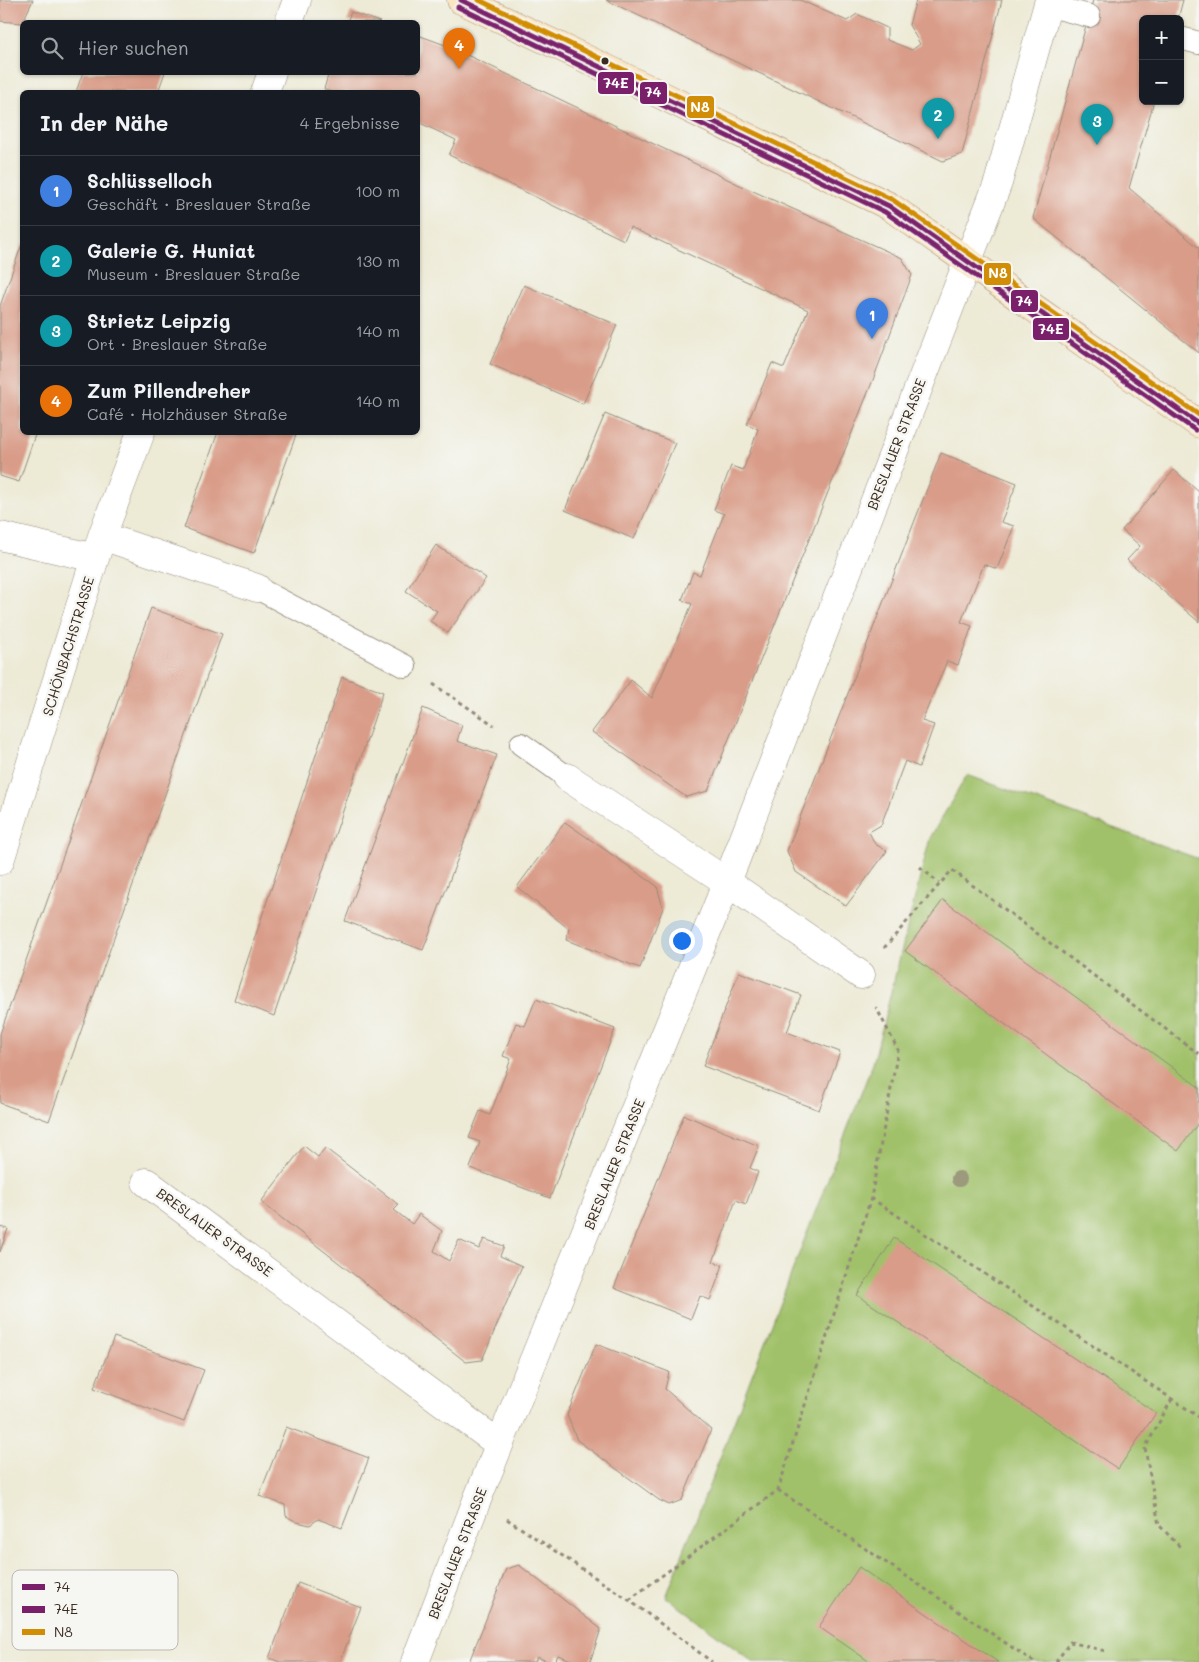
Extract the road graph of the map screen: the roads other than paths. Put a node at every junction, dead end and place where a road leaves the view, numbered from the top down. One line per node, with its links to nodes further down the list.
1 (297, 0): 5 (street)
2 (461, 0): 10 (main road)
3 (1048, 3): 4 (lane); 10 (street, BRESLAUER STRASSE)
4 (1089, 16)
5 (290, 20)
6 (1184, 39): 7 (lane)
7 (1199, 43)
8 (271, 75): 9 (street)
9 (266, 90)
10 (966, 261): 11 (main road); 20 (street, BRESLAUER STRASSE)
11 (1199, 424)
12 (140, 435): 14 (street, SCHÖNBACHSTRASSE)
13 (0, 536): 14 (street)
14 (99, 547): 15 (street); 19 (street, SCHÖNBACHSTRASSE)
15 (257, 588): 16 (lane)
16 (405, 666)
17 (521, 744): 18 (lane)
18 (567, 777): 20 (street)
19 (0, 861)
20 (727, 882): 21 (street); 23 (street, BRESLAUER STRASSE)
21 (861, 975)
22 (146, 1182): 23 (street, BRESLAUER STRASSE)
23 (499, 1444): 24 (street, BRESLAUER STRASSE)
24 (415, 1662)

